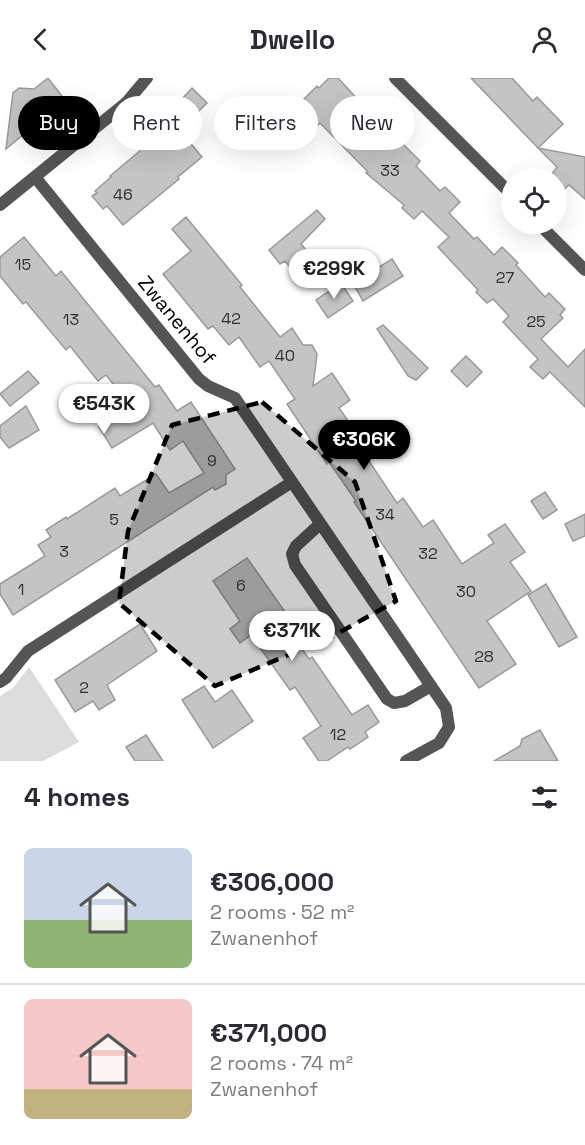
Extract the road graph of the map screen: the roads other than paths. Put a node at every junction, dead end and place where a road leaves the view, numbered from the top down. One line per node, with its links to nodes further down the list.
1 (147, 78): 3 (street)
2 (395, 78): 4 (street)
3 (34, 177): 5 (street); 8 (street, Zwanenhof)
4 (501, 184)
5 (0, 205)
6 (549, 234): 7 (street)
7 (585, 270)
8 (292, 482): 9 (street, Zwanenhof); 10 (street)
9 (320, 524): 11 (street, Zwanenhof); 11 (street)
10 (0, 682)
11 (431, 686): 12 (street, Zwanenhof)
12 (406, 761)

